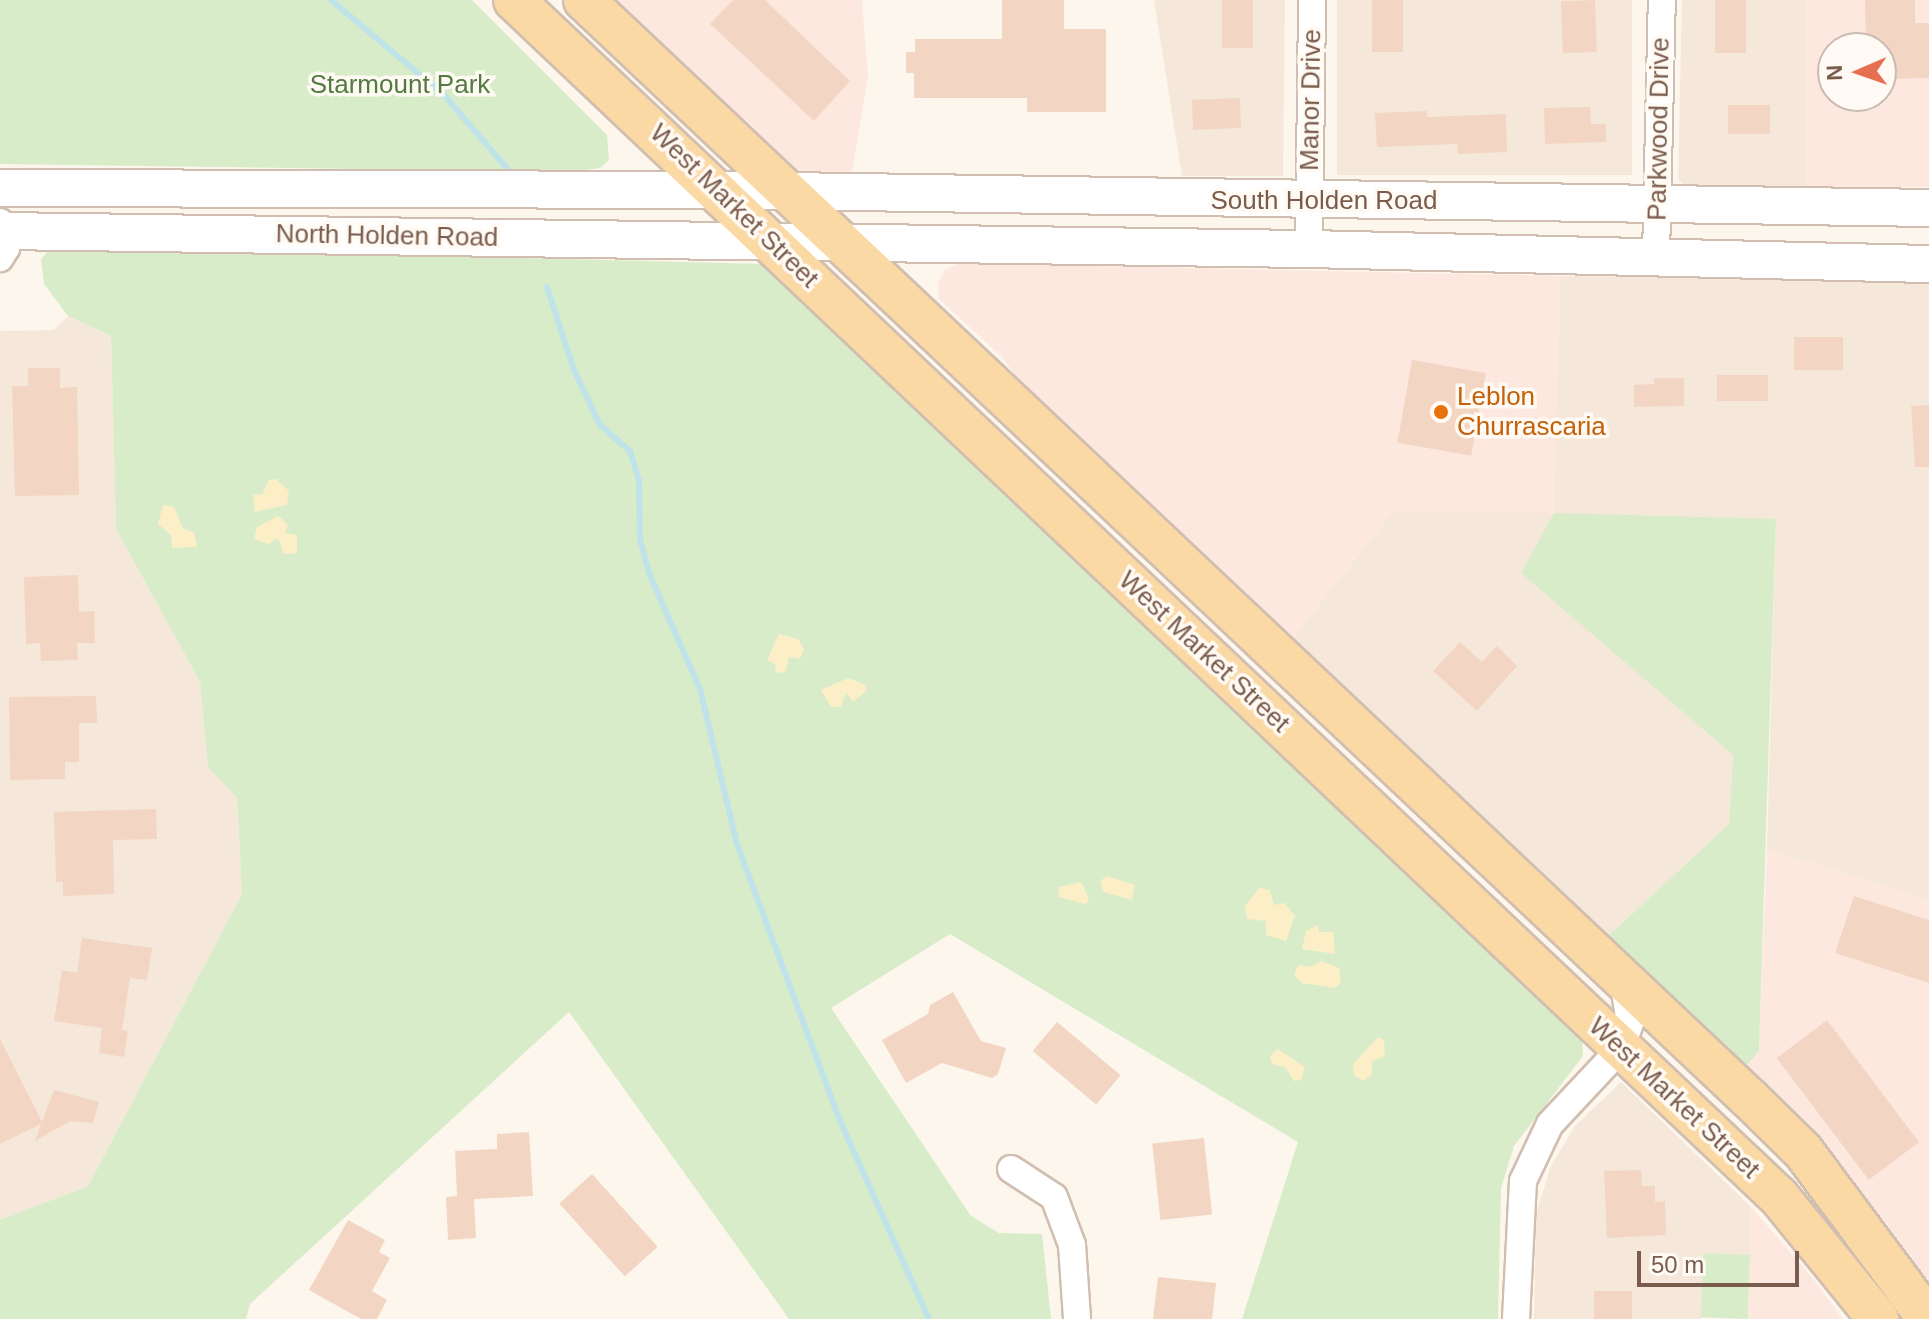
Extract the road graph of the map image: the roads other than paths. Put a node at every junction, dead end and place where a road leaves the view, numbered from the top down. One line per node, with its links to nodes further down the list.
1 (514, 0): 6 (main road, West Market Street)
2 (584, 0): 7 (main road, West Market Street)
3 (1312, 0): 8 (street, Manor Drive)
4 (1662, 0): 9 (street, Parkwood Drive)
5 (0, 188): 6 (main road, North Holden Road)
6 (718, 190): 7 (main road, South Holden Road); 12 (main road, West Market Street)
7 (788, 195): 8 (main road, South Holden Road); 13 (main road, West Market Street)
8 (1309, 200): 9 (main road, South Holden Road); 14 (street, Manor Drive)
9 (1657, 202): 10 (main road, South Holden Road); 15 (street, Parkwood Drive)
10 (1929, 208)
11 (2, 235): 12 (main road, North Holden Road)
12 (773, 241): 13 (main road, South Holden Road); 18 (main road, West Market Street)
13 (838, 245): 14 (main road, South Holden Road); 17 (main road, West Market Street)
14 (1309, 249): 15 (main road, South Holden Road)
15 (1656, 257): 16 (main road, South Holden Road)
16 (1929, 264)
17 (1623, 980): 18 (street); 23 (main road, West Market Street)
18 (1621, 1048): 21 (street); 22 (main road, West Market Street)
19 (1011, 1169): 20 (street)
20 (1077, 1319)
21 (1516, 1319)
22 (1878, 1319)
23 (1928, 1319)

